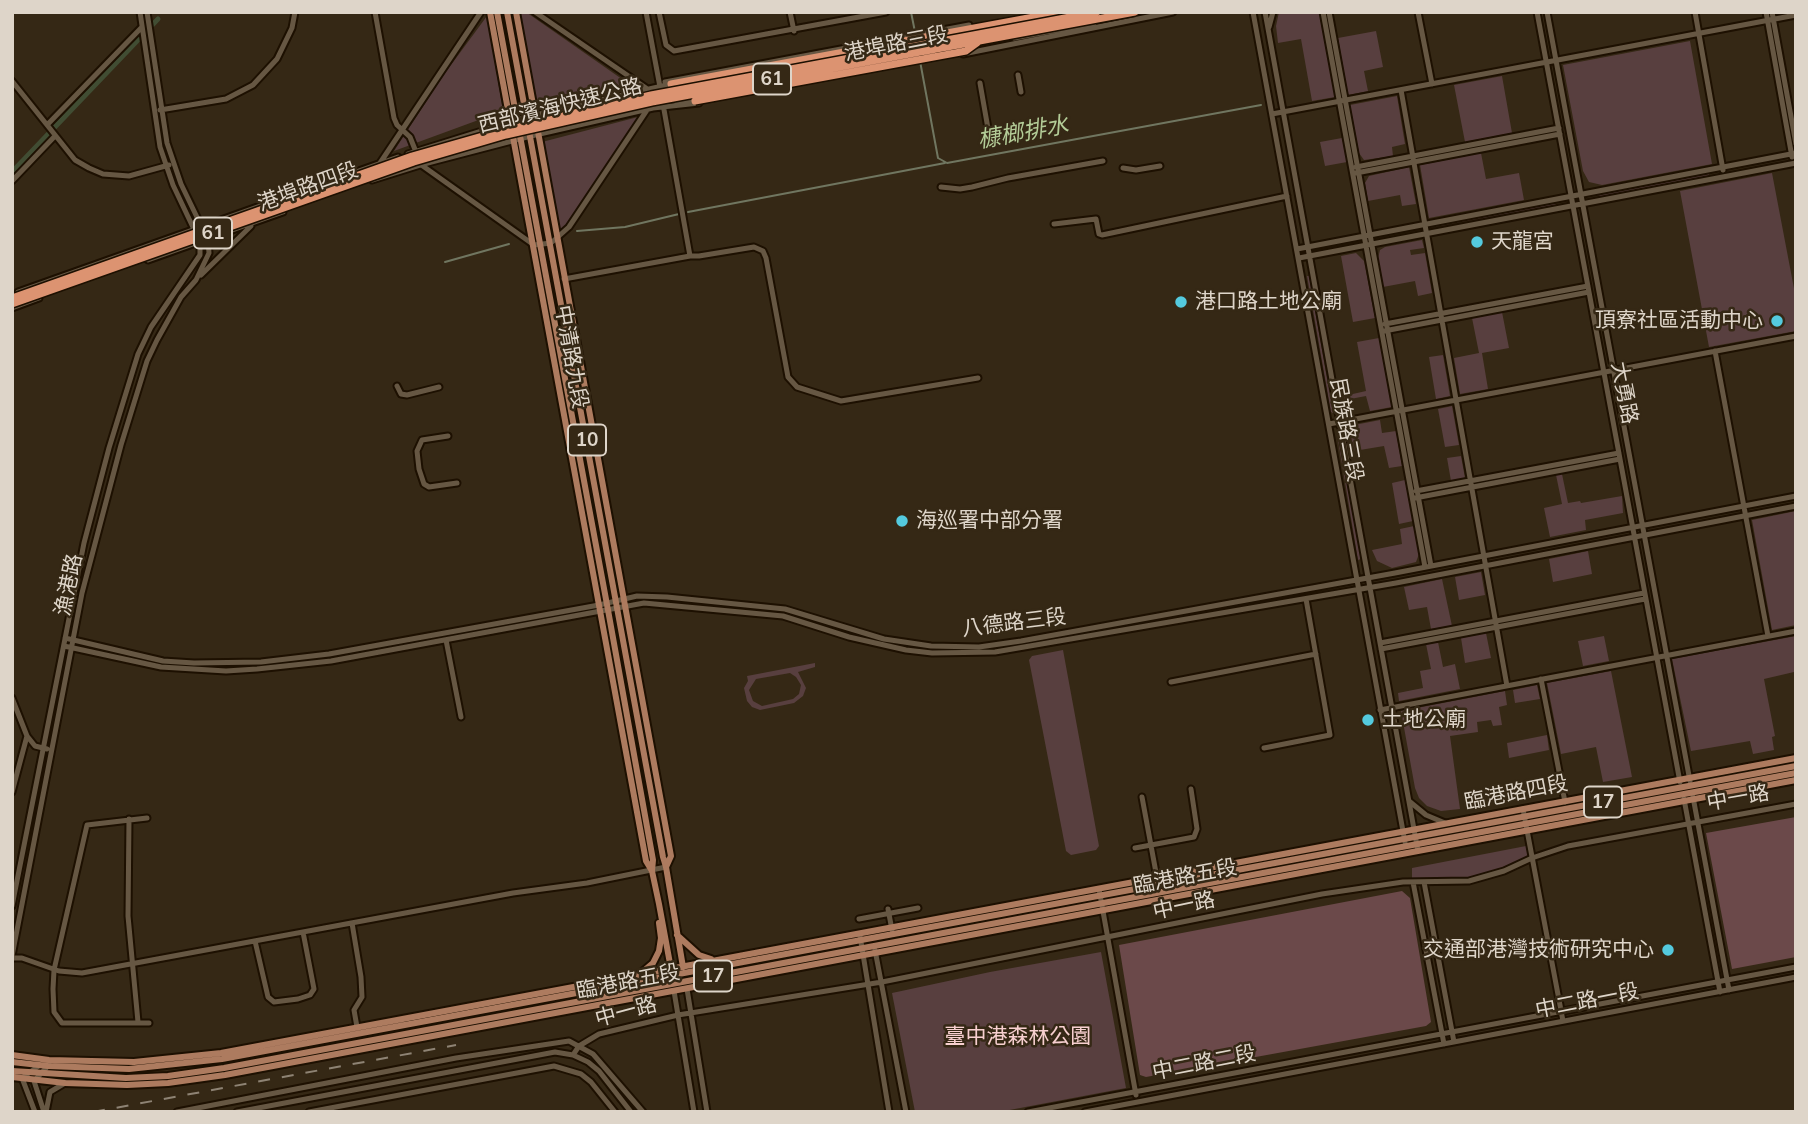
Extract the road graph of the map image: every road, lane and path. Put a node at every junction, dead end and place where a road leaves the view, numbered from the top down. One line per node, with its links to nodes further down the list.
1 (140, 12): 34 (street)
2 (147, 12): 55 (street)
3 (295, 12): 55 (street)
4 (375, 12): 63 (street)
5 (481, 12): 63 (street)
6 (490, 12): 61 (main road, 中清路九段)
7 (497, 12): 61 (main road, 中清路九段 / 10)
8 (508, 12): 60 (main road, 中清路九段)
9 (516, 12): 60 (main road, 中清路九段)
10 (535, 12): 48 (street)
11 (646, 12): 47 (street)
12 (659, 12): 35 (street)
13 (790, 12): 35 (street)
14 (886, 12): 31 (street)
15 (1042, 12): 38 (street, 港埠路三段)
16 (1071, 12): 45 (highway)
17 (1077, 12): 38 (street, 港埠路三段)
18 (1097, 12): 110 (highway, 西部濱海快速公路 / 61, bridge)
19 (1135, 12): 39 (highway, 西部濱海快速公路 / 61, bridge)
20 (1253, 12): 59 (street, 民族路三段)
21 (1265, 12): 36 (street, 民族路三段)
22 (1273, 12): 36 (street)
23 (1323, 12): 52 (street)
24 (1329, 12): 52 (street)
25 (1418, 12): 46 (street)
26 (1537, 12): 41 (street, 大勇路)
27 (1547, 12): 40 (street, 大勇路)
28 (1695, 12): 37 (street)
29 (1766, 12): 33 (street)
30 (1171, 13): 53 (street, 港埠路三段, bridge)
31 (850, 15): 35 (street)
32 (1796, 15): 33 (street)
33 (1771, 17): 37 (street); 69 (street); 71 (street)
34 (142, 27): 57 (street); 62 (street)
35 (794, 30)
36 (1269, 34): 58 (street, 民族路三段)
37 (1699, 34): 40 (street); 80 (street)
38 (921, 38): 47 (street, 港埠路三段, bridge)
39 (979, 41): 51 (highway, bridge); 111 (highway, 西部濱海快速公路 / 61, bridge)
40 (1556, 61): 41 (street); 86 (street, 大勇路)
41 (1547, 62): 46 (street); 64 (street, 大勇路)
42 (1018, 75): 50 (street)
43 (12, 81): 62 (street)
44 (980, 83): 68 (street)
45 (671, 84): 47 (street, 港埠路三段)
46 (1432, 84): 49 (street)
47 (660, 86): 48 (street, 港埠路三段); 54 (street)
48 (648, 88): 60 (street, 港埠路三段)
49 (1401, 90): 52 (street); 72 (street)
50 (1021, 92)
51 (695, 101): 53 (street, 港埠路三段)
52 (1343, 101): 58 (street); 82 (street)
53 (671, 105): 54 (street, 港埠路三段)
54 (663, 107): 56 (street, 港埠路三段); 104 (street)
55 (161, 110): 57 (street); 76 (street)
56 (647, 110): 65 (street, 港埠路三段); 96 (street)
57 (153, 112): 78 (street)
58 (1283, 112): 59 (street); 102 (street, 民族路三段)
59 (1272, 114): 87 (street, 民族路三段)
60 (531, 117): 61 (street, 港埠路三段); 65 (main road, 中清路九段)
61 (514, 121): 67 (main road, 中清路九段 / 10); 70 (street, 港埠路四段)
62 (47, 125): 66 (street)
63 (404, 129): 70 (street); 74 (street)
64 (1559, 131): 72 (street); 86 (street, 大勇路)
65 (534, 135): 67 (street, 港埠路四段); 96 (main road, 中清路九段); 99 (main road, 中清路九段 / 10)
66 (55, 136): 78 (street); 84 (street)
67 (518, 139): 77 (street, 港埠路四段); 100 (main road, 中清路九段 / 10)
68 (990, 140)
69 (1796, 144)
70 (416, 151): 74 (street, 港埠路四段); 77 (street)
71 (1793, 154): 75 (street); 80 (street)
72 (1413, 159): 82 (street); 91 (street)
73 (1102, 161): 85 (street)
74 (380, 163): 92 (street, 港埠路四段)
75 (1794, 163): 83 (street)
76 (174, 164): 78 (street); 92 (street)
77 (420, 165): 89 (street, 港埠路四段); 100 (street)
78 (166, 166): 93 (street)
79 (1160, 166): 81 (street)
80 (1723, 167): 83 (street); 86 (street)
81 (1123, 168)
82 (1355, 170): 95 (street)
83 (1725, 176): 88 (street)
84 (12, 181)
85 (941, 187)
86 (1576, 195): 88 (street, 大勇路); 91 (street)
87 (1287, 196): 90 (street); 103 (street, 民族路三段)
88 (1578, 204): 94 (street); 109 (street, 大勇路); 116 (street, 大勇路)
89 (254, 223): 97 (street, 港埠路四段); 108 (street)
90 (1055, 224)
91 (1425, 225): 94 (street); 95 (street)
92 (202, 226): 93 (street, 港埠路四段); 97 (street)
93 (194, 230): 98 (street); 110 (street, 港埠路四段)
94 (1426, 233): 101 (street); 112 (street)
95 (1367, 236): 101 (street); 102 (street)
96 (557, 237): 99 (street); 107 (main road, 中清路九段)
97 (208, 240): 98 (street, 港埠路四段); 108 (street, 漁港路)
98 (200, 242): 111 (street, 港埠路四段); 155 (street, 漁港路)
99 (551, 243): 100 (street); 147 (main road, 中清路九段 / 10)
100 (537, 245): 148 (main road, 中清路九段 / 10)
101 (1369, 245): 105 (street); 113 (street)
102 (1308, 247): 103 (street); 105 (street, 民族路三段)
103 (1297, 249): 106 (street, 民族路三段)
104 (690, 256): 107 (street); 118 (street)
105 (1310, 256): 106 (street); 123 (street, 民族路三段)
106 (1299, 258): 124 (street, 民族路三段)
107 (564, 279): 147 (main road, 中清路九段)
108 (196, 280): 156 (street, 漁港路)
109 (1589, 289): 112 (street); 117 (street, 大勇路)
110 (12, 296)
111 (12, 306)
112 (1441, 317): 113 (street); 121 (street)
113 (1384, 328): 122 (street)
114 (1796, 336): 115 (street)
115 (1715, 351): 116 (street); 132 (street)
116 (1614, 370): 117 (street); 136 (street, 大勇路)
117 (1604, 372): 121 (street); 126 (street, 大勇路)
118 (978, 378)
119 (397, 386): 120 (street)
120 (439, 387)
121 (1456, 400): 122 (street); 128 (street)
122 (1399, 411): 123 (street); 129 (street)
123 (1340, 422): 124 (street); 141 (street, 民族路三段)
124 (1329, 424): 142 (street, 民族路三段)
125 (448, 436): 127 (street)
126 (1620, 456): 128 (street); 136 (street, 大勇路)
127 (457, 482)
128 (1471, 484): 129 (street); 138 (street)
129 (1415, 495): 140 (street)
130 (1796, 496): 131 (street, 八德路三段)
131 (1784, 498): 132 (street, 八德路三段); 134 (street)
132 (1744, 506): 135 (street); 136 (street, 八德路三段)
133 (1796, 506): 134 (street, 八德路三段)
134 (1786, 508): 135 (street, 八德路三段)
135 (1746, 515): 137 (street, 八德路三段); 154 (street)
136 (1637, 526): 137 (street, 大勇路); 138 (street, 八德路三段)
137 (1639, 536): 139 (street, 八德路三段); 145 (street, 大勇路); 163 (street, 大勇路)
138 (1484, 556): 139 (street); 140 (street, 八德路三段)
139 (1485, 565): 143 (street, 八德路三段); 151 (street)
140 (1428, 567): 141 (street, 八德路三段)
141 (1368, 578): 142 (street, 八德路三段); 143 (street, 民族路三段)
142 (1357, 580): 144 (street, 民族路三段); 158 (street, 八德路三段)
143 (1370, 587): 144 (street, 八德路三段); 160 (street, 民族路三段)
144 (1359, 589): 146 (street, 八德路三段); 171 (street, 民族路三段)
145 (1644, 596): 151 (street); 163 (street, 大勇路)
146 (1306, 599): 158 (street, 八德路三段); 162 (street)
147 (620, 604): 148 (street); 149 (street, 八德路三段); 150 (street, 八德路三段); 199 (main road, 中清路九段 / 10)
148 (604, 608): 152 (street); 200 (main road, 中清路九段 / 10)
149 (785, 609): 150 (street); 158 (street, 八德路三段)
150 (783, 616): 158 (street, 八德路三段)
151 (1496, 624): 160 (street); 168 (street)
152 (508, 625): 157 (street); 164 (street)
153 (1796, 631): 154 (street)
154 (1768, 636): 163 (street)
155 (65, 638): 156 (street); 159 (street, 漁港路)
156 (74, 640): 161 (street, 漁港路); 165 (street)
157 (446, 640): 164 (street); 172 (street)
158 (1022, 645)
159 (64, 646): 161 (street); 175 (street, 漁港路)
160 (1381, 646): 170 (street, 民族路三段)
161 (72, 648): 165 (street); 176 (street, 漁港路)
162 (1315, 654): 167 (street); 174 (street)
163 (1661, 656): 166 (street); 182 (street, 大勇路); 183 (street, 大勇路)
164 (330, 658): 165 (street)
165 (206, 666)
166 (1541, 679): 168 (street); 187 (street)
167 (1171, 682)
168 (1507, 685): 170 (street)
169 (12, 698): 173 (street)
170 (1392, 707): 171 (street); 186 (street, 民族路三段)
171 (1380, 710): 195 (street, 民族路三段)
172 (461, 717)
173 (27, 736): 175 (street); 184 (street)
174 (1264, 748)
175 (44, 749): 176 (street); 206 (street, 漁港路)
176 (53, 750): 218 (street, 漁港路)
177 (1796, 758): 182 (main road, 臨港路四段 / 17)
178 (1796, 765): 182 (main road, 臨港路四段 / 17)
179 (1796, 773): 182 (main road, 臨港路四段 / 17)
180 (1796, 780): 182 (main road, 臨港路四段 / 17)
181 (1191, 789): 196 (street)
182 (1691, 789): 183 (main road, 臨港路四段 / 17); 183 (main road, 臨港路四段 / 17); 192 (street, 大勇路)
183 (1682, 791): 187 (main road, 臨港路四段 / 17); 191 (main road, 臨港路四段 / 17); 191 (main road, 臨港路四段 / 17); 194 (street, 大勇路)
184 (12, 792)
185 (1142, 796): 196 (street)
186 (1409, 800): 193 (street); 195 (street, 民族路三段)
187 (1565, 802): 191 (main road, 臨港路四段 / 17)
188 (1796, 804): 192 (street, 中一路)
189 (146, 818): 190 (street)
190 (129, 819): 220 (street); 223 (street)
191 (1525, 820): 193 (main road, 臨港路四段 / 17); 195 (main road, 臨港路四段 / 17); 195 (main road, 臨港路四段 / 17); 198 (street)
192 (1698, 822): 194 (street, 中一路); 227 (street, 大勇路)
193 (1448, 824): 195 (main road, 臨港路四段 / 17)
194 (1688, 824): 198 (street, 中一路); 229 (street, 大勇路)
195 (1411, 842): 201 (main road, 臨港路五段 / 17); 204 (main road, 臨港路五段 / 17); 204 (main road, 臨港路五段 / 17)
196 (1151, 845): 197 (street); 201 (street)
197 (1135, 848)
198 (1532, 858): 203 (street, 中一路); 235 (street)
199 (666, 867): 200 (street); 212 (main road, 中清路九段 / 10)
200 (652, 871): 205 (main road, 中清路九段 / 10); 210 (street)
201 (1157, 878): 204 (main road, 臨港路五段 / 17)
202 (1413, 882): 203 (street, 中一路); 214 (street, 中一路); 243 (street)
203 (1424, 882): 242 (street)
204 (1101, 900): 213 (main road, 臨港路五段 / 17); 213 (main road, 臨港路五段 / 17); 214 (street)
205 (659, 904): 224 (main road, 中清路九段 / 10); 225 (main road)
206 (12, 906)
207 (918, 908): 208 (street)
208 (888, 911): 209 (street); 213 (street)
209 (859, 919)
210 (352, 923): 211 (street); 241 (street)
211 (303, 932): 215 (street); 215 (street)
212 (677, 935): 219 (main road); 222 (main road, 中清路九段 / 10)
213 (893, 938): 216 (main road, 臨港路五段 / 17); 216 (main road, 臨港路五段 / 17)
214 (1107, 938): 228 (street, 中一路); 261 (street)
215 (255, 941): 220 (street)
216 (874, 941): 217 (main road, 臨港路五段 / 17); 217 (main road, 臨港路五段 / 17); 228 (street)
217 (862, 944): 219 (main road, 臨港路五段 / 17); 222 (main road, 臨港路五段 / 17); 230 (street); 231 (main road, 臨港路五段 / 17)
218 (12, 957): 223 (street)
219 (716, 960): 222 (main road, 臨港路五段 / 17)
220 (132, 963): 223 (street); 238 (street)
221 (1796, 967): 227 (street, 中二路一段)
222 (683, 969): 224 (main road, 臨港路五段 / 17); 231 (main road, 中清路九段 / 10)
223 (54, 970): 238 (street)
224 (671, 971): 225 (main road, 臨港路五段 / 17); 232 (main road, 中清路九段 / 10); 252 (main road, 臨港路五段 / 17)
225 (638, 976): 241 (main road, 臨港路五段 / 17)
226 (1796, 977): 233 (street, 中二路一段)
227 (1727, 980): 229 (street, 中二路一段); 233 (street, 大勇路)
228 (882, 982): 230 (street, 中一路); 274 (street)
229 (1718, 982): 234 (street, 大勇路); 235 (street, 中二路一段)
230 (866, 984): 236 (street, 中一路); 273 (street)
231 (687, 986): 232 (main road, 臨港路五段 / 17); 236 (street, 中清路九段)
232 (674, 988): 237 (street, 中清路九段); 256 (main road, 臨港路五段 / 17); 260 (main road, 臨港路五段 / 17)
233 (1729, 990): 234 (street, 中二路一段)
234 (1720, 992): 239 (street, 中二路一段)
235 (1561, 1012): 239 (street); 242 (street, 中二路一段)
236 (690, 1013): 237 (street, 中一路); 272 (street, 中清路九段)
237 (678, 1015): 247 (street, 中一路); 271 (street, 中清路九段)
238 (138, 1021): 240 (street)
239 (1563, 1021): 244 (street, 中二路一段)
240 (149, 1023)
241 (357, 1027): 252 (main road, 臨港路五段 / 17)
242 (1452, 1031): 243 (street, 中二路一段); 244 (street)
243 (1441, 1033): 245 (street, 中二路一段); 246 (street)
244 (1454, 1042): 246 (street, 中二路一段)
245 (1385, 1044): 261 (street, 中二路二段)
246 (1444, 1044): 250 (street, 中二路一段)
247 (579, 1046): 249 (street, 中一路); 265 (street, 中一路); 270 (street)
248 (12, 1055): 252 (main road, 臨港路五段 / 17)
249 (573, 1055): 266 (street); 269 (street)
250 (1384, 1055): 262 (street, 中二路二段)
251 (12, 1062): 253 (main road, 臨港路五段 / 17)
252 (49, 1063): 253 (main road, 臨港路五段 / 17); 256 (street)
253 (40, 1065): 255 (street)
254 (12, 1071): 255 (main road, 臨港路五段 / 17)
255 (30, 1072): 256 (main road, 臨港路五段 / 17); 258 (street)
256 (40, 1074): 259 (street)
257 (12, 1077): 258 (main road, 臨港路五段 / 17)
258 (22, 1078): 259 (main road, 臨港路五段 / 17); 263 (street)
259 (34, 1081): 260 (main road, 臨港路五段 / 17); 264 (street)
260 (65, 1083): 264 (street)
261 (1136, 1092): 262 (street); 275 (street, 中二路二段)
262 (1137, 1102): 276 (street, 中二路二段)
263 (35, 1112)
264 (45, 1112)
265 (177, 1112)
266 (237, 1112)
267 (309, 1112): 268 (street)
268 (615, 1112)
269 (631, 1112)
270 (643, 1112)
271 (694, 1112)
272 (707, 1112)
273 (888, 1112)
274 (906, 1112)
275 (1028, 1112)
276 (1085, 1112)

